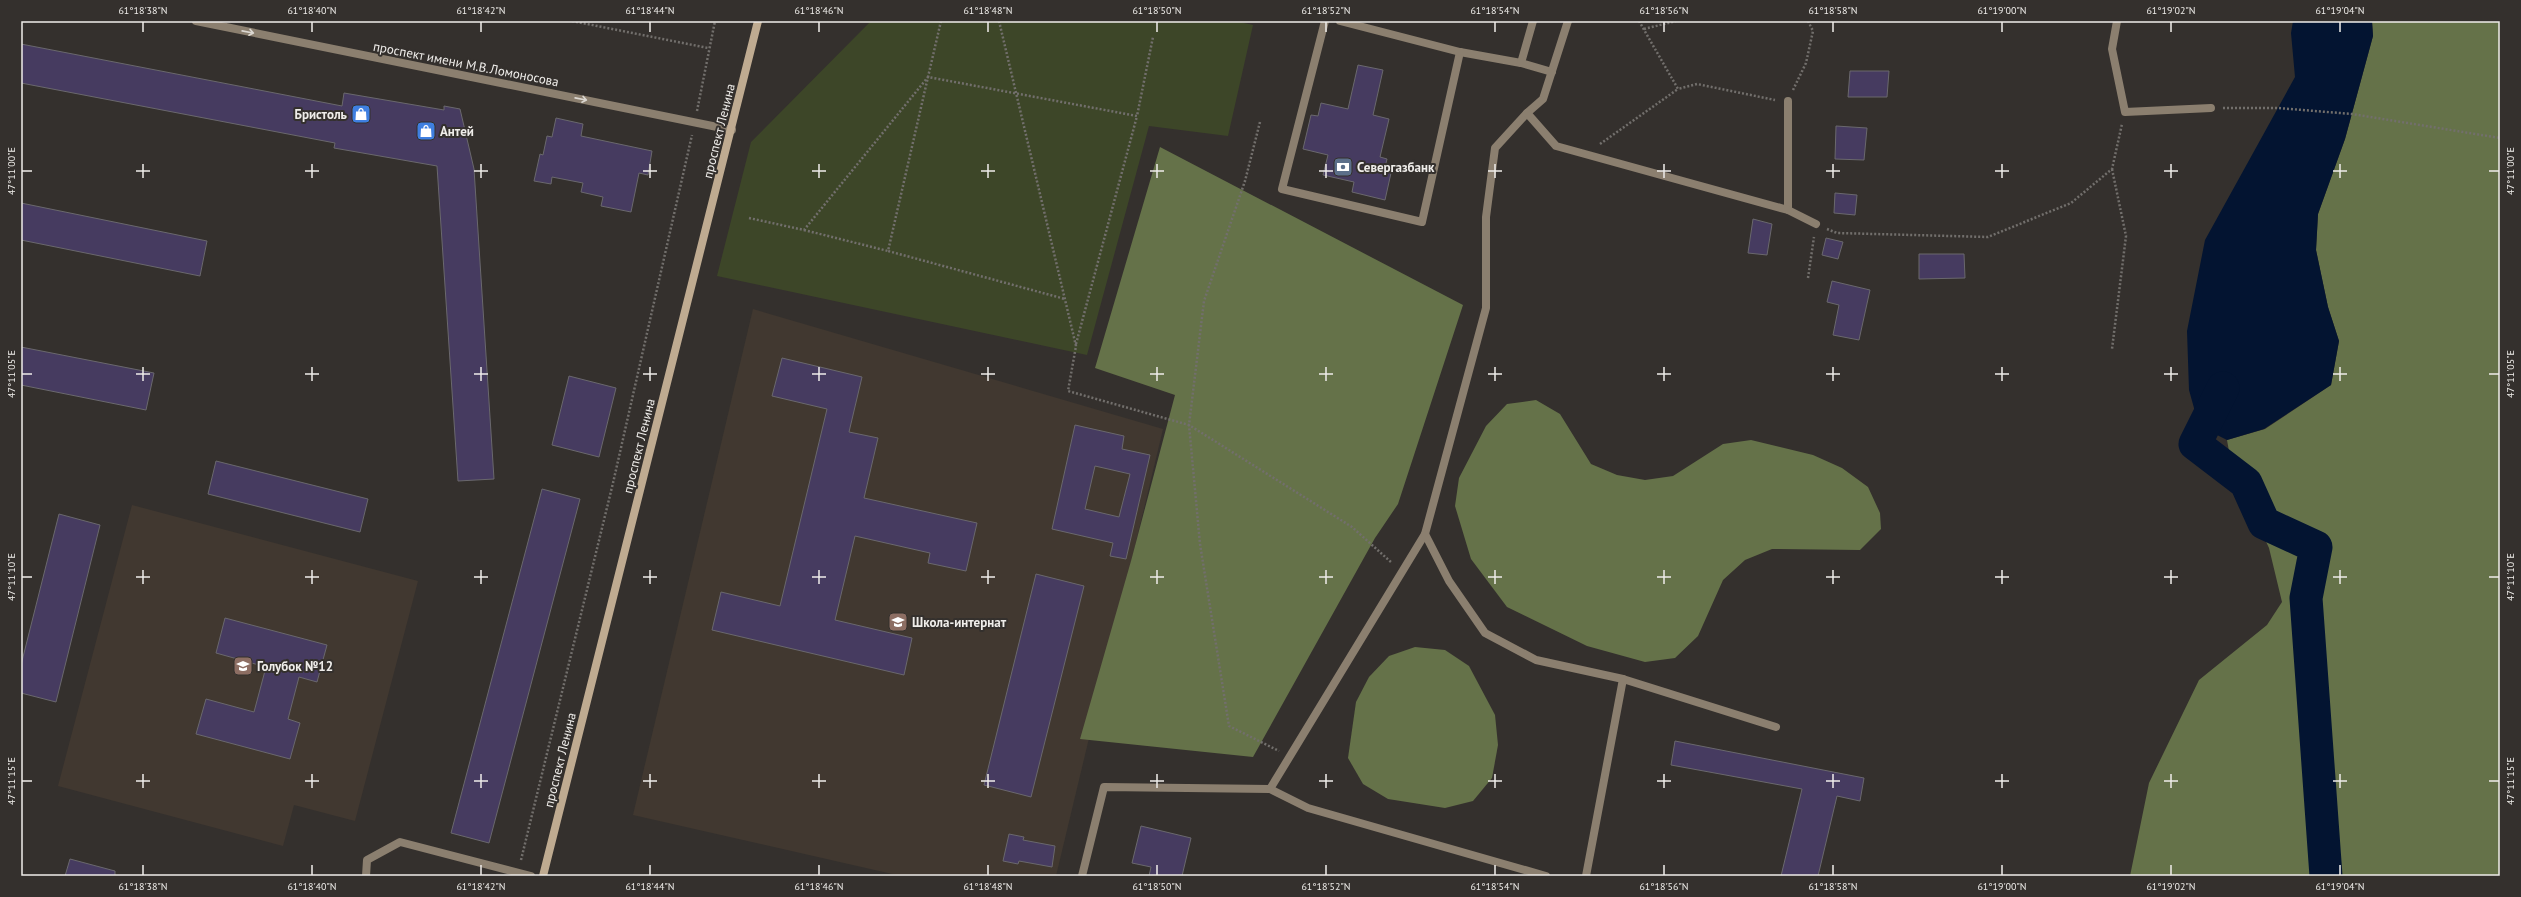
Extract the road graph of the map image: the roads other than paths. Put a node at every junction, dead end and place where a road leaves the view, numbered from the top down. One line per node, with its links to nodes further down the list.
1 (196, 21): 14 (street, проспект имени М.В.Ломоносова, one-way to 14)
2 (758, 21): 14 (street, проспект Ленина)
3 (1325, 21): 8 (street)
4 (1340, 21): 8 (street)
5 (1533, 21): 9 (street)
6 (1568, 21): 10 (street)
7 (2117, 21): 12 (street)
8 (1460, 52): 9 (street)
9 (1521, 62): 10 (street)
10 (1552, 72): 13 (street)
11 (1788, 101): 15 (street)
12 (2211, 108)
13 (1527, 113): 15 (street); 17 (street)
14 (732, 130): 23 (street, проспект Ленина)
15 (1788, 210): 16 (street)
16 (1816, 224)
17 (1425, 534): 18 (street); 20 (street)
18 (1623, 679): 19 (street); 26 (street)
19 (1776, 727)
20 (1270, 789): 24 (street); 25 (street)
21 (366, 876): 22 (street)
22 (531, 876)
23 (543, 876)
24 (1082, 876)
25 (1546, 876)
26 (1586, 876)

